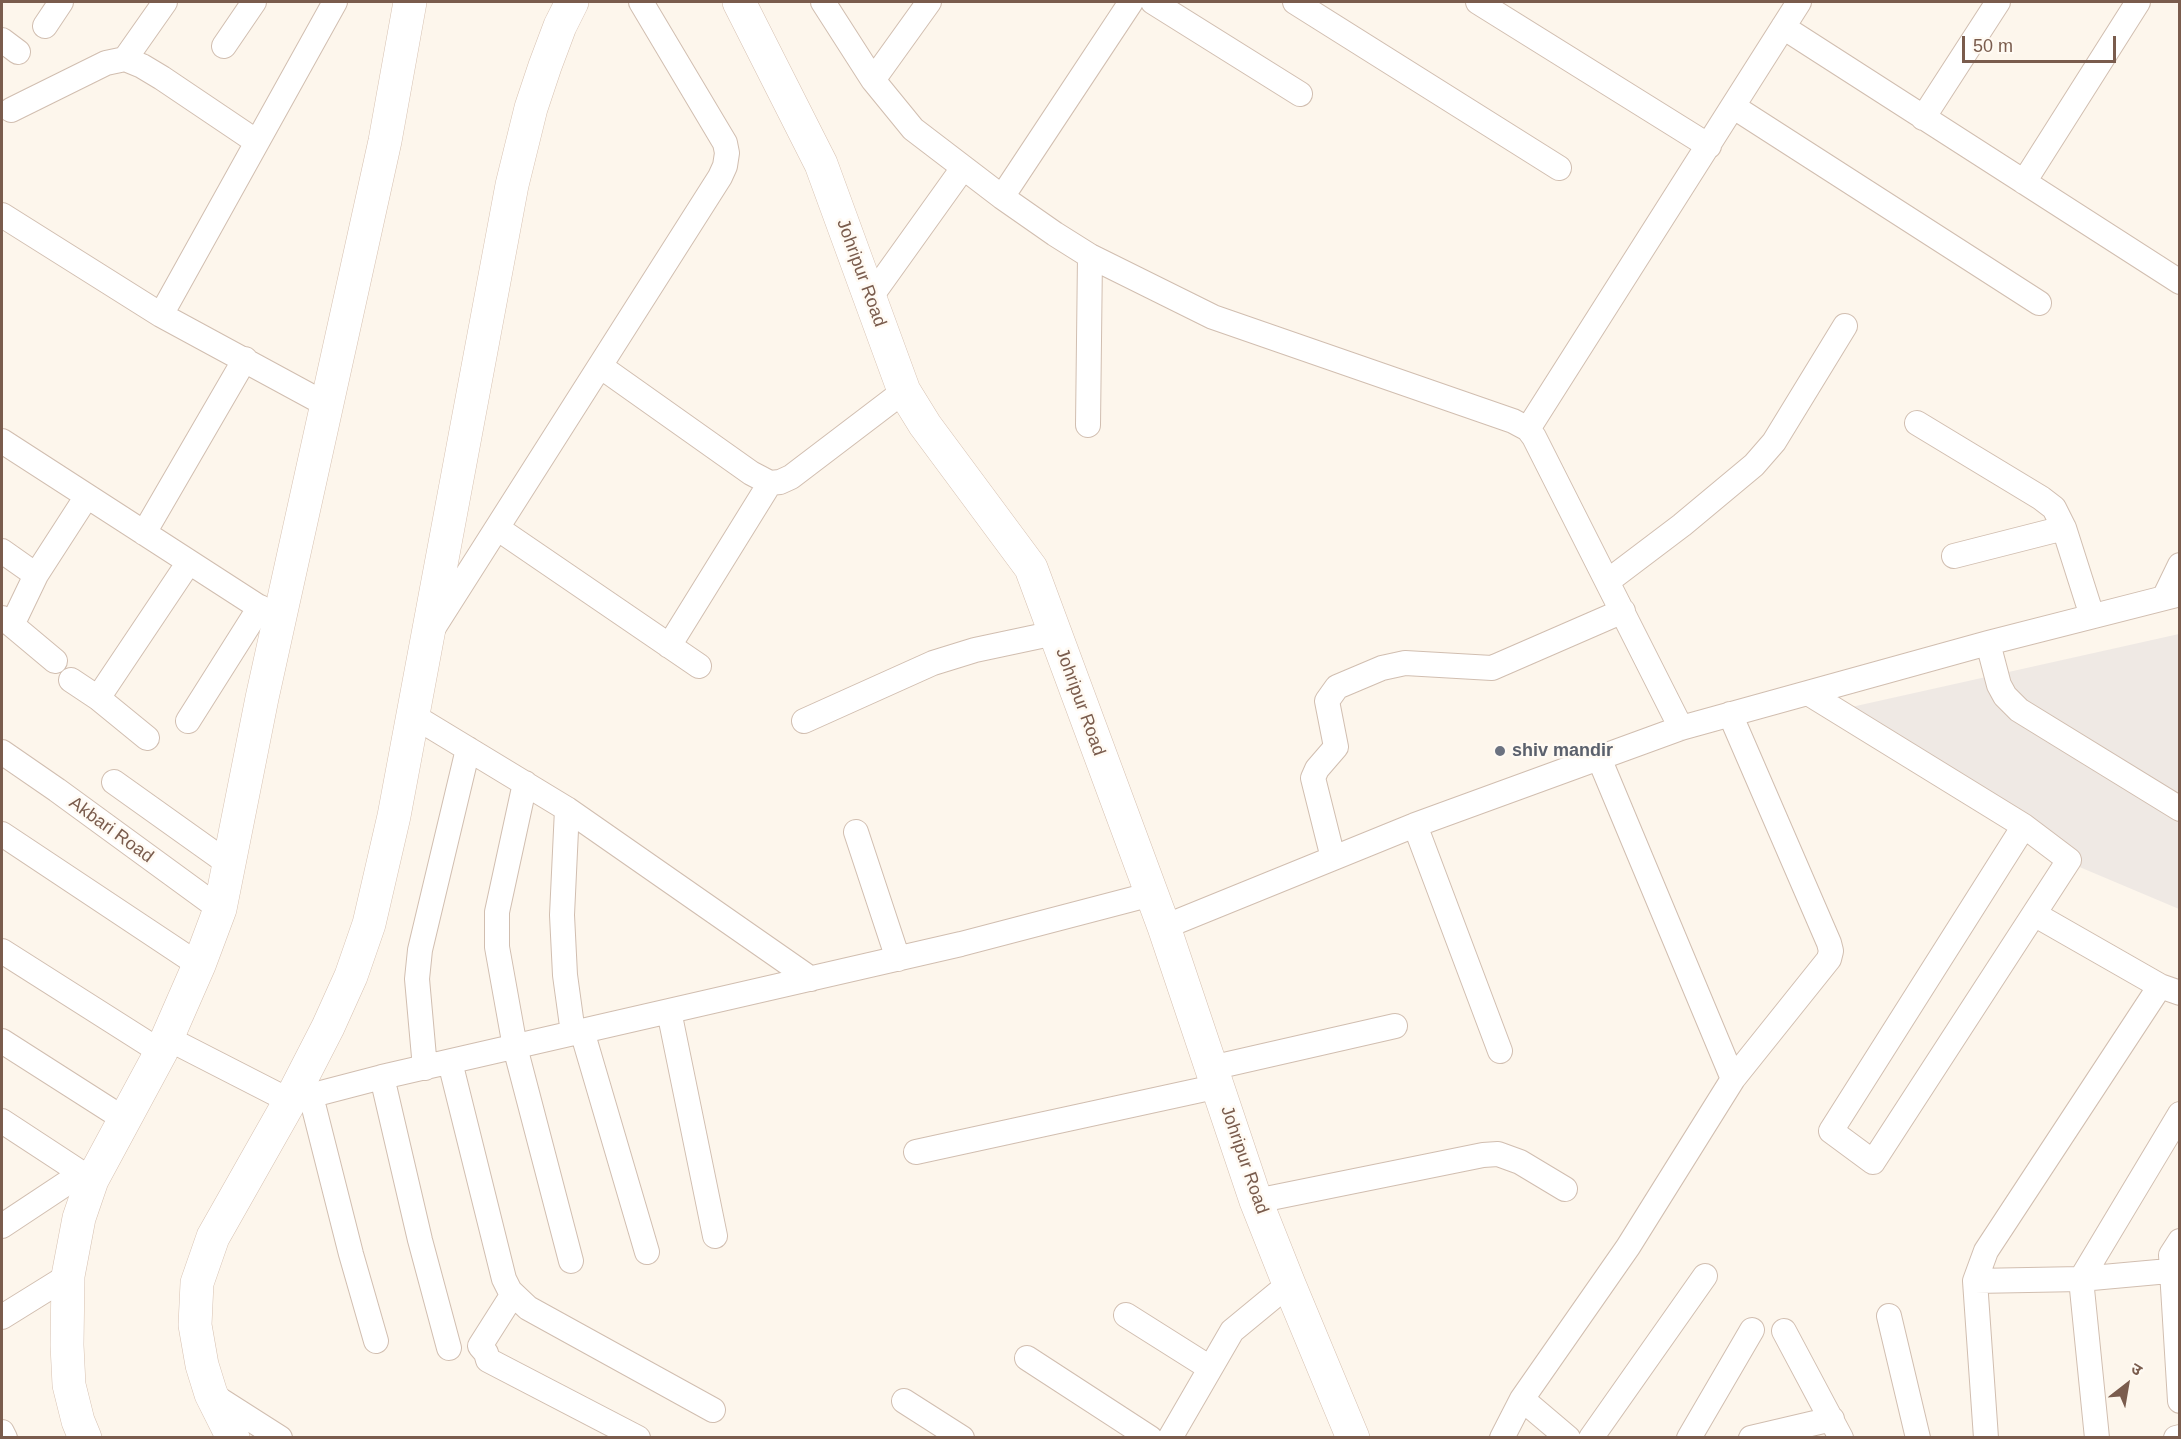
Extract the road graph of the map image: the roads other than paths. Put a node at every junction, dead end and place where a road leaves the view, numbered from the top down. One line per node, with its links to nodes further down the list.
1 (61, 2): 18 (street)
2 (165, 2): 21 (street)
3 (254, 2): 20 (street)
4 (334, 2): 27 (street)
5 (410, 2): 43 (street)
6 (572, 2): 65 (street)
7 (641, 2): 41 (street)
8 (739, 2): 36 (street, Johripur Road)
9 (929, 2): 22 (street)
10 (1131, 2): 32 (street)
11 (1153, 2): 23 (street)
12 (1295, 2): 30 (street)
13 (1478, 2): 28 (street)
14 (1800, 2): 19 (street)
15 (1998, 2): 26 (street)
16 (2138, 2): 31 (street)
17 (829, 5): 22 (street)
18 (45, 26)
19 (1783, 27): 24 (street); 26 (street)
20 (224, 46)
21 (125, 59): 25 (street); 27 (street)
22 (873, 80): 29 (street)
23 (1300, 94)
24 (1734, 106): 28 (street); 37 (street)
25 (11, 110)
26 (1923, 117): 31 (street)
27 (257, 142): 38 (street)
28 (1709, 146): 46 (street)
29 (963, 168): 32 (street); 36 (street)
30 (1559, 168)
31 (2024, 182): 35 (street)
32 (1002, 197): 34 (street)
33 (2, 215): 38 (street)
34 (1090, 256): 45 (street); 46 (street)
35 (2180, 282)
36 (870, 298): 42 (street, Johripur Road)
37 (2039, 303)
38 (161, 315): 40 (street)
39 (1845, 326): 58 (street)
40 (245, 359): 43 (street); 52 (street)
41 (600, 366): 48 (street); 50 (street)
42 (904, 391): 48 (street); 64 (street, Johripur Road)
43 (327, 405): 61 (street)
44 (1917, 423): 51 (street)
45 (1088, 425)
46 (1528, 429): 58 (street)
47 (2, 441): 49 (street)
48 (770, 483): 67 (street)
49 (87, 496): 52 (street); 57 (street)
50 (497, 528): 65 (street); 67 (street)
51 (2064, 528): 54 (street); 62 (street)
52 (144, 533): 55 (street)
53 (2, 551): 57 (street)
54 (1954, 556)
55 (189, 562): 61 (street); 72 (street)
56 (2180, 565): 59 (street)
57 (36, 574): 63 (street)
58 (1608, 580): 60 (street)
59 (2172, 596): 62 (street)
60 (1623, 611): 77 (street); 90 (street)
61 (269, 614): 75 (street); 91 (street)
62 (2092, 616): 66 (street)
63 (7, 622): 68 (street)
64 (1055, 633): 76 (street); 92 (street, Johripur Road)
65 (426, 640): 74 (street)
66 (1988, 643): 71 (street); 85 (street)
67 (669, 646): 69 (street)
68 (55, 661)
69 (699, 666)
70 (71, 680): 72 (street)
71 (1808, 693): 73 (street); 87 (street)
72 (98, 698): 78 (street)
73 (1730, 714): 77 (street); 112 (street)
74 (412, 715): 79 (street); 113 (street)
75 (188, 721)
76 (804, 721)
77 (1681, 728): 81 (street)
78 (147, 738)
79 (468, 749): 83 (street); 109 (street)
80 (2, 752): 93 (street, Akbari Road)
81 (1599, 758): 86 (street); 112 (street)
82 (114, 782): 91 (street)
83 (525, 783): 84 (street); 106 (street)
84 (567, 809): 99 (street); 103 (street)
85 (2180, 809)
86 (1415, 825): 90 (street); 107 (street)
87 (2024, 826): 94 (street); 94 (street)
88 (856, 832): 97 (street)
89 (2, 834): 98 (street)
90 (1334, 858): 95 (street)
91 (229, 864): 93 (street)
92 (1152, 894): 95 (street, Johripur Road); 97 (street)
93 (220, 909): 98 (street)
94 (2034, 914): 100 (street)
95 (1164, 927): 111 (street, Johripur Road)
96 (2, 951): 105 (street)
97 (898, 959): 99 (street)
98 (199, 965): 105 (street)
99 (811, 979): 101 (street)
100 (2170, 989): 130 (street)
101 (669, 1011): 103 (street); 122 (street)
102 (1395, 1026): 111 (street)
103 (578, 1032): 106 (street); 124 (street)
104 (2, 1041): 115 (street)
105 (174, 1047): 113 (street); 115 (street)
106 (514, 1047): 108 (street); 125 (street)
107 (1500, 1051)
108 (450, 1062): 109 (street); 132 (street)
109 (425, 1068): 110 (street)
110 (382, 1077): 113 (street); 139 (street)
111 (1215, 1077): 117 (street); 120 (street, Johripur Road)
112 (1733, 1079): 143 (street)
113 (301, 1098): 138 (street); 142 (street)
114 (2180, 1114): 129 (street)
115 (124, 1119): 118 (street)
116 (8, 1133): 118 (street)
117 (916, 1152)
118 (87, 1177): 121 (street); 127 (street)
119 (1565, 1189): 120 (street)
120 (1256, 1201): 131 (street, Johripur Road)
121 (2, 1226)
122 (715, 1236)
123 (2180, 1241): 126 (street)
124 (647, 1252)
125 (571, 1261)
126 (2176, 1271): 129 (street); 145 (street)
127 (68, 1276): 135 (street); 150 (street)
128 (1706, 1276): 160 (street)
129 (2081, 1279): 130 (street); 165 (street)
130 (1975, 1281): 164 (street)
131 (1289, 1284): 141 (street); 157 (street, Johripur Road)
132 (513, 1294): 146 (street); 153 (street)
133 (1126, 1315): 141 (street)
134 (1889, 1316): 163 (street)
135 (2, 1317)
136 (1752, 1330): 161 (street)
137 (1784, 1331): 147 (street)
138 (376, 1341)
139 (449, 1348)
140 (1027, 1358): 155 (street)
141 (1210, 1368): 156 (street)
142 (211, 1394): 151 (street); 152 (street)
143 (1522, 1400): 158 (street); 159 (street)
144 (904, 1401): 154 (street)
145 (2180, 1401)
146 (713, 1410)
147 (1836, 1428): 162 (street)
148 (2, 1432): 149 (street)
149 (5, 1437)
150 (85, 1437)
151 (233, 1437)
152 (280, 1437)
153 (638, 1437)
154 (962, 1437)
155 (1150, 1437)
156 (1170, 1437)
157 (1353, 1437)
158 (1502, 1437)
159 (1569, 1437)
160 (1591, 1437)
161 (1689, 1437)
162 (1751, 1437)
163 (1918, 1437)
164 (1986, 1437)
165 (2097, 1437)

